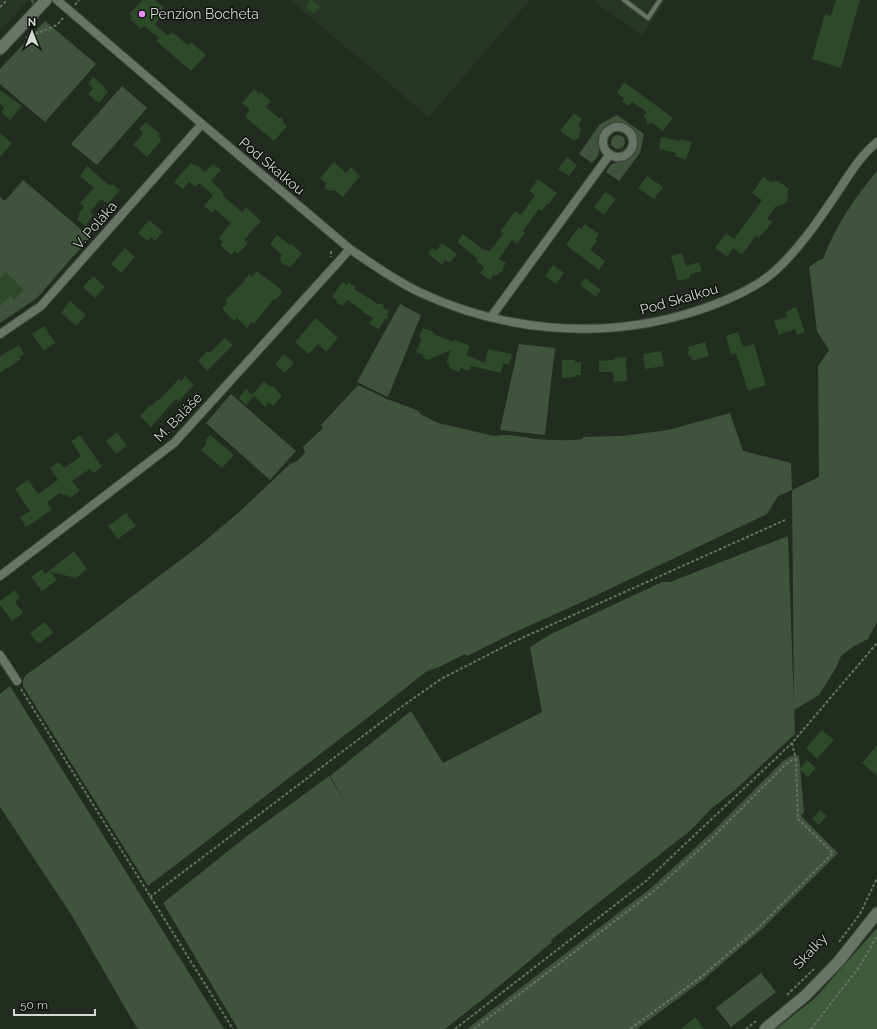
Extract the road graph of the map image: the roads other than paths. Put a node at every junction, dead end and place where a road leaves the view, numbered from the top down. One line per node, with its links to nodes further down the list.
1 (57, 0): 6 (street, Pod Skalkou)
2 (624, 0): 3 (lane)
3 (660, 0)
4 (40, 7): 5 (street)
5 (0, 49)
6 (202, 124): 9 (street, Pod Skalkou); 11 (street, V. Poláka)
7 (877, 142): 10 (street, Pod Skalkou)
8 (610, 154): 10 (street)
9 (350, 249): 10 (street, Pod Skalkou); 12 (street, M. Baláše)
10 (491, 317)
11 (0, 334)
12 (0, 576)
13 (0, 655): 14 (street)
14 (17, 682)
15 (877, 913): 16 (street, Skalky)
16 (765, 1029)

